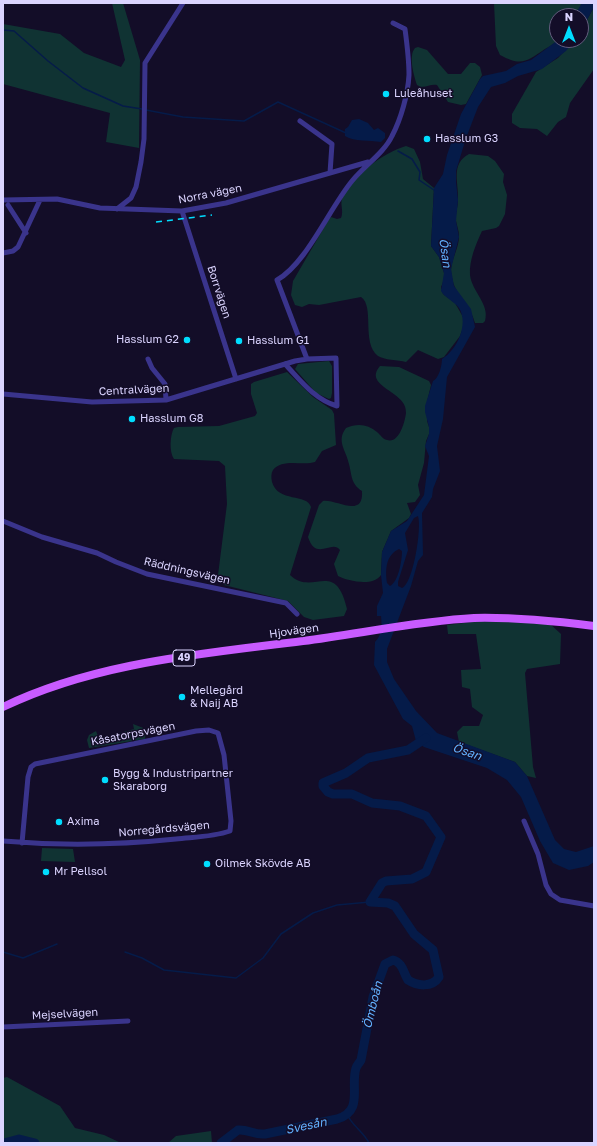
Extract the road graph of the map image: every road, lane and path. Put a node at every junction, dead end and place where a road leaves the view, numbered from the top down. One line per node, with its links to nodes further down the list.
1 (183, 3): 10 (street)
2 (393, 23): 4 (street)
3 (300, 121): 5 (street)
4 (369, 162): 5 (street, Norra vägen); 16 (street)
5 (330, 173): 12 (street, Norra vägen)
6 (3, 200): 7 (street, Norra vägen)
7 (11, 200): 8 (street, Norra vägen); 9 (street)
8 (40, 200): 10 (street, Norra vägen); 13 (street)
9 (8, 205): 11 (street); 13 (street)
10 (117, 209): 12 (street, Norra vägen)
11 (3, 210)
12 (182, 211): 18 (street, Borrvägen)
13 (26, 233): 14 (street)
14 (3, 253)
15 (148, 359): 20 (street)
16 (307, 359): 17 (street, Centralvägen); 17 (street, Centralvägen)
17 (285, 364): 18 (street, Centralvägen)
18 (236, 379): 20 (street, Centralvägen)
19 (3, 394): 20 (street, Centralvägen)
20 (166, 400)
21 (3, 521): 22 (street, Räddningsvägen)
22 (297, 614)
23 (594, 626): 24 (main road, Hjovägen / 49)
24 (3, 707)
25 (524, 821): 29 (street)
26 (230, 831): 28 (street, Norregårdsvägen); 28 (street, Kåsatorpsvägen)
27 (3, 842): 28 (street, Norregårdsvägen)
28 (22, 843)
29 (594, 906)
30 (128, 1021): 31 (street, Mejselvägen)
31 (3, 1027)

